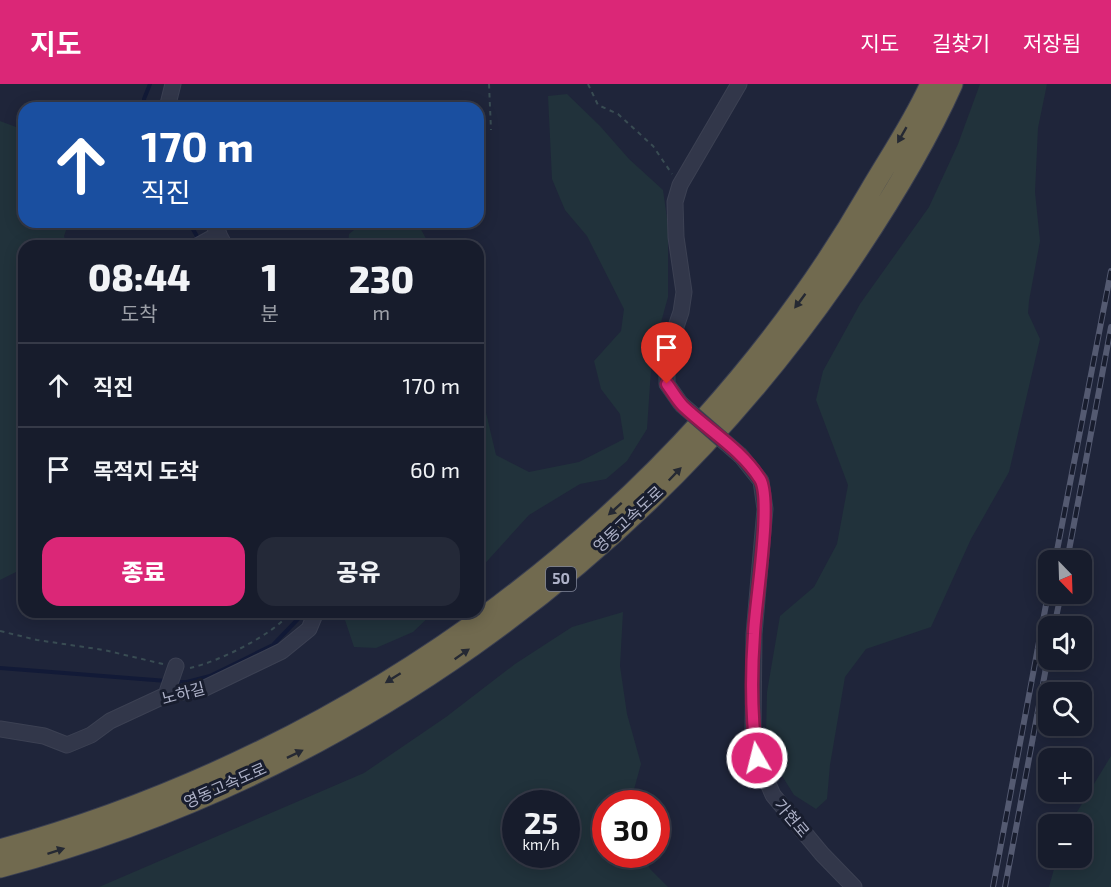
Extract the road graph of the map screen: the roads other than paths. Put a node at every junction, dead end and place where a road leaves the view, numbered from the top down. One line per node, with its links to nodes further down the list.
1 (173, 84): 5 (street)
2 (739, 84): 14 (street, 가현로, bridge)
3 (931, 84): 6 (highway, 영동고속도로 / 50, one-way to 6)
4 (952, 84): 13 (highway, 영동고속도로 / 50, one-way to 4)
5 (168, 102)
6 (484, 617)
7 (314, 618): 10 (street, 노하길)
8 (483, 618): 12 (highway, 영동고속도로 / 50, one-way to 12)
9 (175, 670): 10 (street)
10 (167, 692): 11 (street, 노하길)
11 (0, 729)
12 (0, 850)
13 (0, 867)
14 (854, 887)

